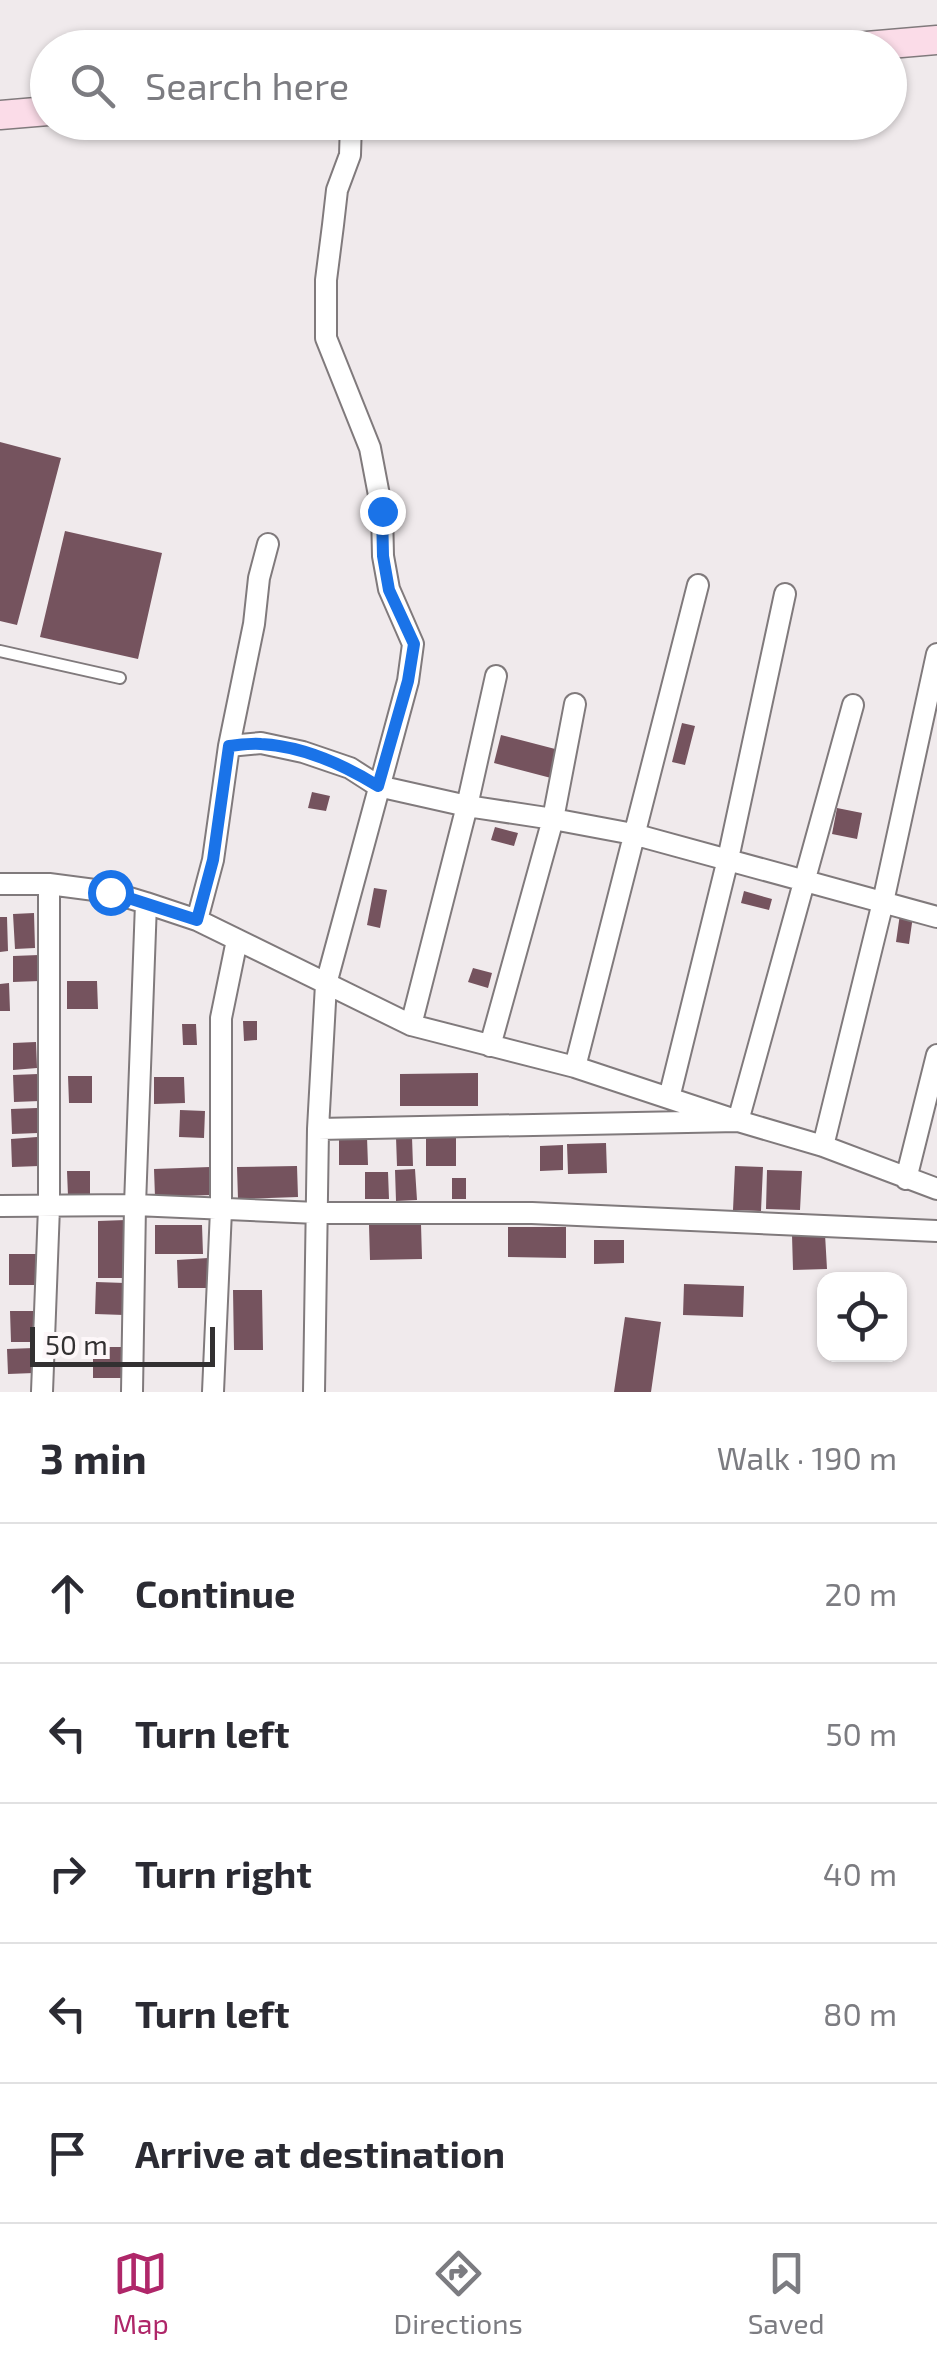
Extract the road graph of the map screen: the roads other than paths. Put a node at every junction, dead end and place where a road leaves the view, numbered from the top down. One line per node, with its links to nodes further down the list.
1 (937, 40): 2 (main road)
2 (907, 43)
3 (30, 112): 4 (main road)
4 (0, 115)
5 (350, 140): 16 (street)
6 (268, 544): 15 (street)
7 (698, 585): 19 (street)
8 (785, 594): 20 (street)
9 (0, 651): 12 (lane)
10 (937, 654): 24 (street)
11 (496, 676): 17 (street)
12 (120, 678)
13 (574, 704): 18 (street)
14 (852, 705): 21 (street)
15 (229, 746): 16 (street); 27 (street)
16 (378, 786): 17 (street); 29 (street)
17 (467, 806): 18 (street); 30 (street)
18 (553, 818): 19 (street); 31 (street)
19 (633, 834): 20 (street); 33 (street)
20 (728, 860): 21 (street); 34 (street)
21 (805, 880): 24 (street); 35 (street)
22 (0, 884): 23 (street)
23 (49, 884): 25 (street); 42 (street)
24 (883, 902): 26 (street); 37 (street)
25 (146, 903): 27 (street); 41 (street)
26 (937, 916)
27 (197, 920): 28 (street)
28 (236, 940): 29 (street); 43 (street)
29 (326, 984): 30 (street); 36 (street)
30 (410, 1025): 31 (street)
31 (490, 1046): 33 (street)
32 (937, 1055): 38 (street)
33 (575, 1068): 34 (street)
34 (668, 1098): 35 (street)
35 (738, 1121): 36 (street); 37 (street)
36 (318, 1129): 44 (street)
37 (823, 1146): 38 (street)
38 (906, 1179): 39 (street)
39 (937, 1189)
40 (0, 1206): 42 (street)
41 (135, 1206): 42 (street); 43 (street); 47 (street)
42 (48, 1207): 46 (street)
43 (222, 1210): 44 (street); 48 (street)
44 (317, 1213): 45 (street); 49 (street)
45 (937, 1231)
46 (42, 1392)
47 (132, 1392)
48 (214, 1392)
49 (314, 1392)

